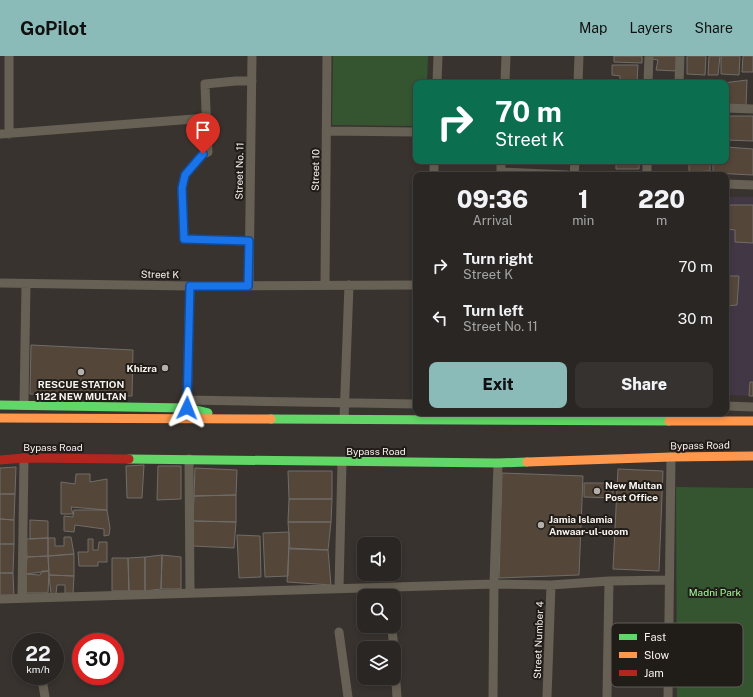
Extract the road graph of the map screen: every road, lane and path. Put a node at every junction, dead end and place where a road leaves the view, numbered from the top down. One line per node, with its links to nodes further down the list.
1 (9, 56): 20 (street)
2 (252, 56): 14 (street, Street No. 11)
3 (326, 56): 18 (street, Street 10)
4 (438, 56): 9 (street)
5 (506, 56): 10 (street)
6 (579, 56): 11 (street)
7 (649, 56): 12 (street)
8 (680, 56): 13 (street)
9 (437, 80)
10 (505, 80)
11 (578, 80)
12 (648, 80)
13 (679, 80)
14 (252, 81): 17 (street); 23 (street, Street No. 11)
15 (729, 108): 16 (street)
16 (753, 110)
17 (207, 118): 20 (street); 23 (street)
18 (327, 131): 19 (street); 26 (street, Street 10)
19 (413, 132)
20 (4, 134)
21 (729, 184): 22 (street)
22 (753, 185)
23 (249, 241): 29 (street, Street No. 11)
24 (0, 283): 25 (street, Street K)
25 (26, 284): 28 (street, Street K); 35 (street)
26 (325, 285): 27 (street, Street K); 29 (street, Street K)
27 (349, 285): 30 (street, Street K); 31 (street)
28 (190, 286): 29 (street, Street K); 32 (street)
29 (248, 286)
30 (413, 286)
31 (344, 403): 32 (street); 33 (street); 40 (street)
32 (187, 404): 35 (main road); 39 (main road)
33 (413, 404)
34 (0, 405): 35 (main road)
35 (24, 405)
36 (729, 406): 37 (street)
37 (753, 407)
38 (0, 418): 39 (main road)
39 (235, 419): 40 (main road)
40 (344, 419): 41 (main road)
41 (753, 422)
42 (753, 456): 43 (main road, Bypass Road)
43 (671, 457): 48 (main road, Bypass Road); 49 (street)
44 (24, 458): 45 (main road, Bypass Road); 46 (main road, Bypass Road); 55 (street)
45 (189, 459): 47 (main road, Bypass Road); 54 (street)
46 (0, 460)
47 (342, 462): 48 (main road, Bypass Road); 53 (street)
48 (498, 463): 51 (street)
49 (670, 580): 50 (street); 57 (street)
50 (609, 581): 52 (street); 67 (street)
51 (494, 584): 52 (street); 53 (street); 65 (street)
52 (551, 585): 66 (street, Street Number 4)
53 (339, 588): 54 (street)
54 (190, 592): 55 (street)
55 (22, 598): 56 (street)
56 (0, 599)
57 (669, 623)
58 (340, 632): 63 (street)
59 (396, 685): 64 (street)
60 (43, 686): 62 (street)
61 (668, 687): 68 (street)
62 (44, 697)
63 (348, 697)
64 (397, 697)
65 (493, 697)
66 (547, 697)
67 (607, 697)
68 (668, 697)

